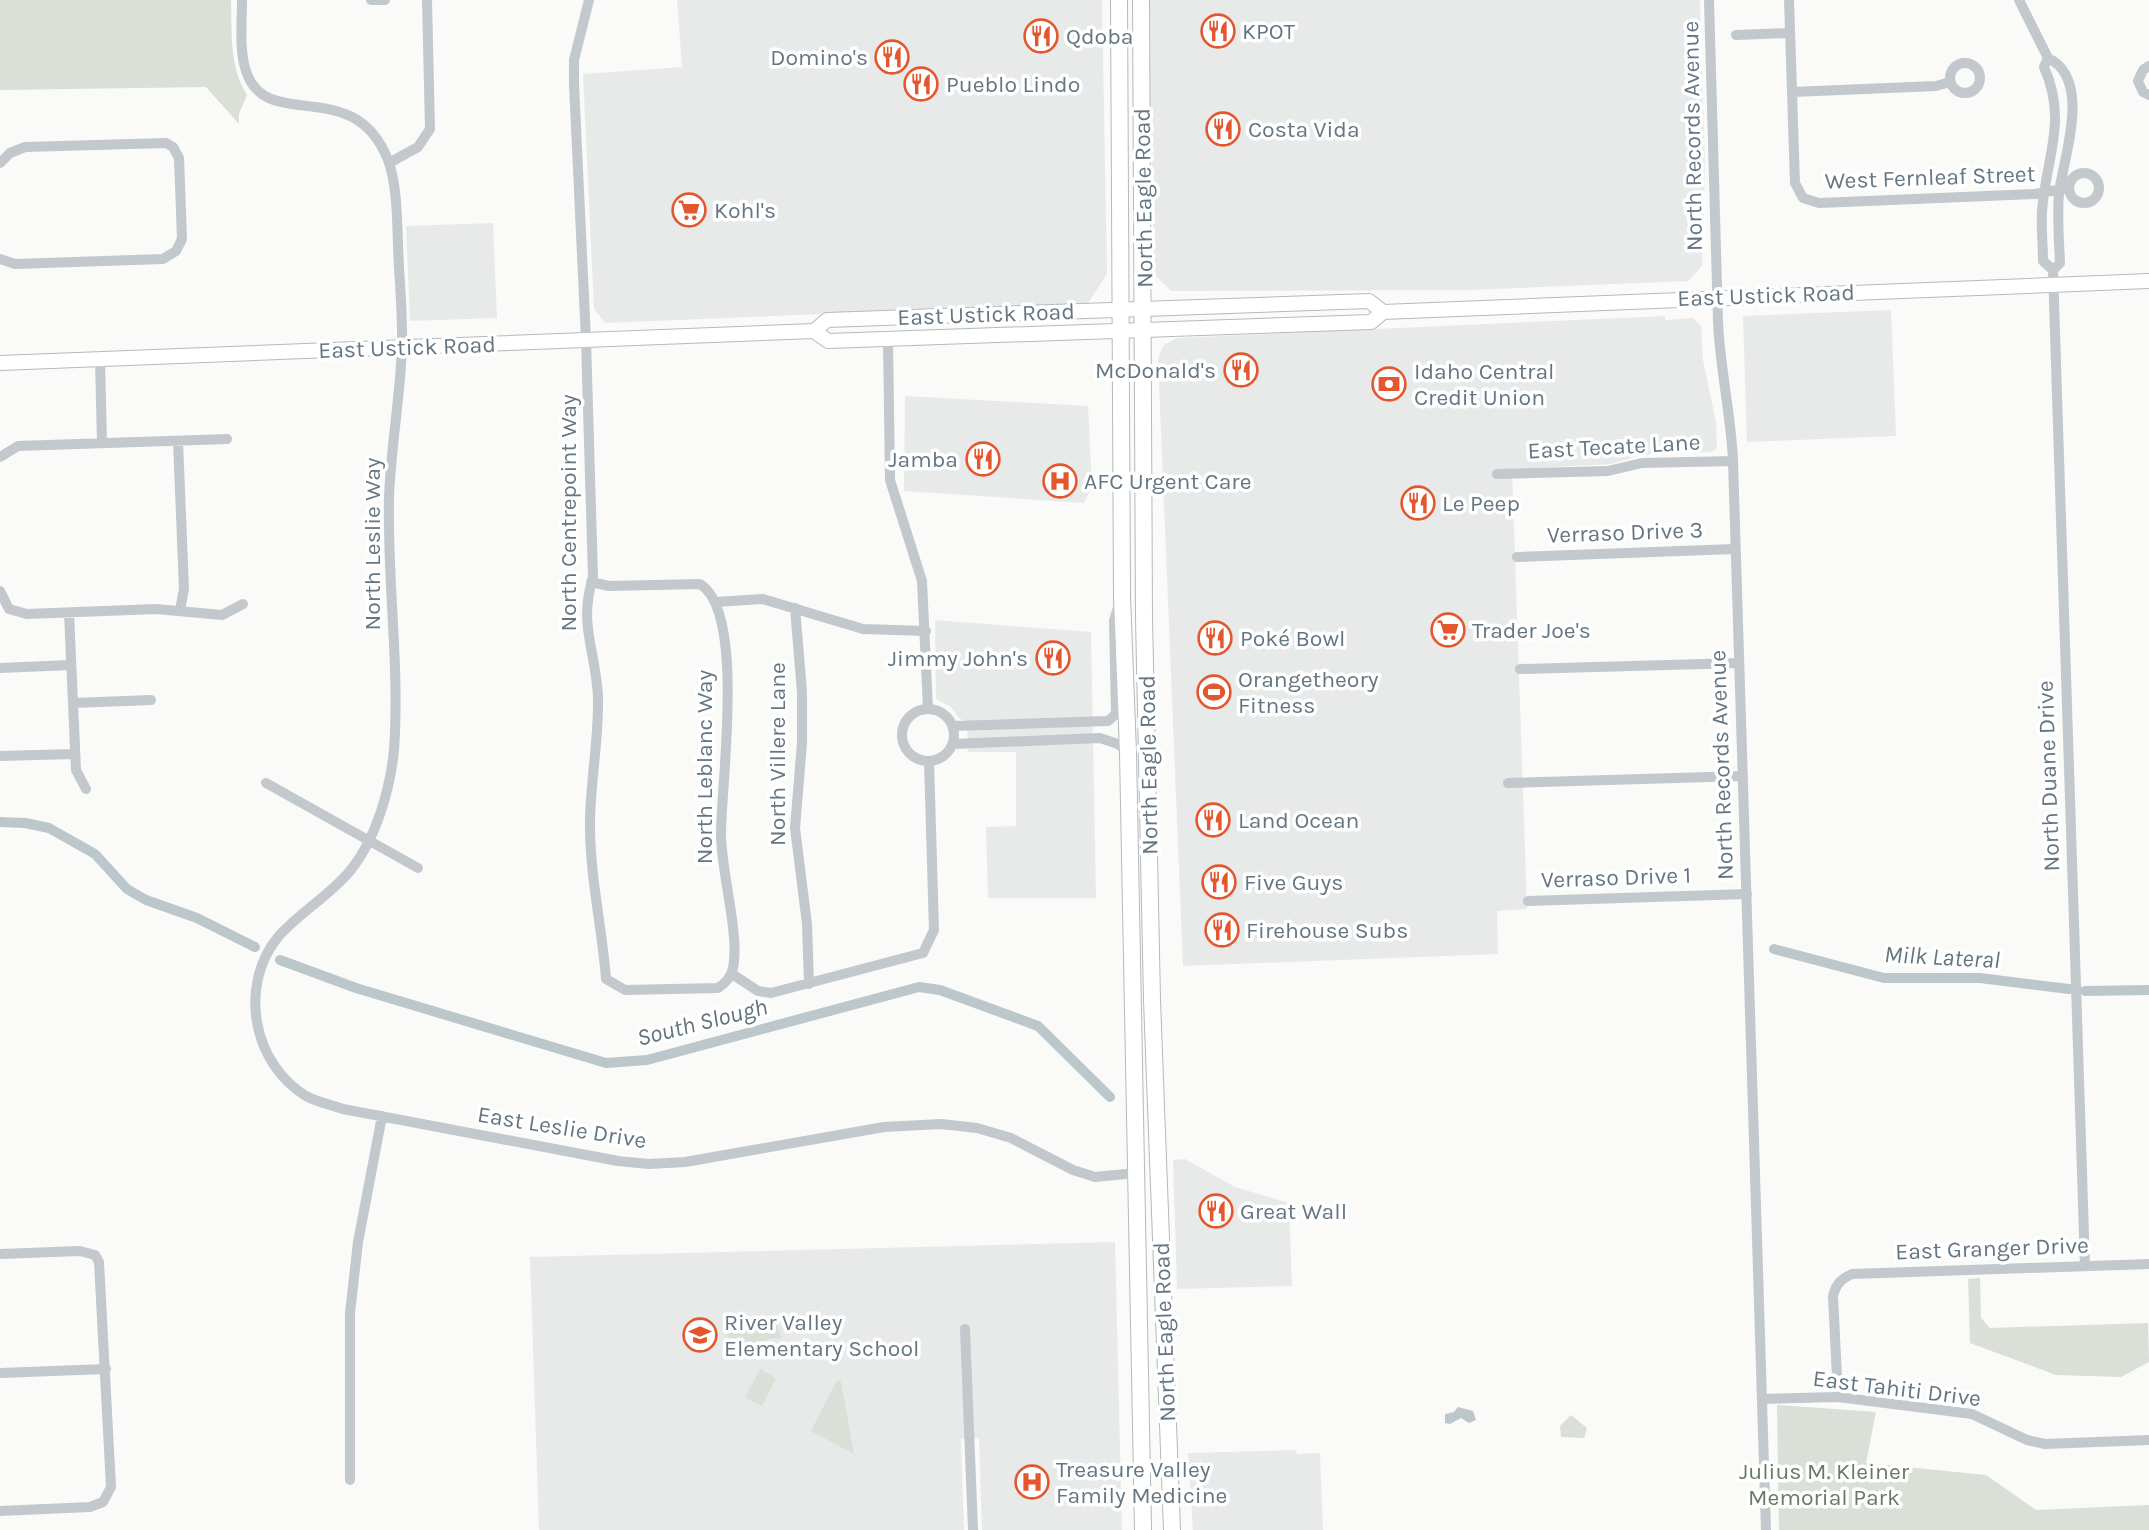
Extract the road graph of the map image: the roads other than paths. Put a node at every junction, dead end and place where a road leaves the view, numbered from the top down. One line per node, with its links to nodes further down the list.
1 (242, 0): 19 (street, North Leslie Way)
2 (385, 0): 10 (street)
3 (427, 0): 19 (street)
4 (589, 0): 33 (street, North Centrepoint Way)
5 (1119, 0): 27 (highway, North Eagle Road)
6 (1141, 0): 26 (highway, North Eagle Road)
7 (1709, 0): 25 (street, North Records Avenue)
8 (1788, 0): 11 (street)
9 (2020, 0): 13 (street)
10 (371, 1)
11 (1790, 33): 12 (street); 16 (street)
12 (1736, 35)
13 (2048, 58): 20 (street); 21 (street)
14 (2149, 66): 17 (street)
15 (1950, 82): 16 (street)
16 (1791, 92): 21 (street, West Fernleaf Street)
17 (2149, 96)
18 (0, 163): 22 (street)
19 (389, 163): 34 (street, North Leslie Way)
20 (2064, 190): 21 (street, West Fernleaf Street); 23 (street)
21 (2045, 193): 23 (street)
22 (0, 259)
23 (2053, 277): 24 (main road, East Ustick Road); 25 (main road, East Ustick Road); 85 (street, North Duane Drive)
24 (2149, 281)
25 (1716, 297): 28 (main road, East Ustick Road); 41 (street, North Records Avenue)
26 (1144, 308): 27 (main road, East Ustick Road); 28 (main road, East Ustick Road); 30 (highway, North Eagle Road)
27 (1121, 309): 29 (main road, East Ustick Road); 31 (highway, North Eagle Road)
28 (1383, 312): 30 (main road, East Ustick Road)
29 (814, 331): 32 (main road, East Ustick Road); 33 (main road, East Ustick Road)
30 (1144, 331): 31 (main road, East Ustick Road); 71 (highway, North Eagle Road)
31 (1121, 332): 32 (main road, East Ustick Road); 47 (highway, North Eagle Road)
32 (888, 339): 53 (street)
33 (586, 340): 34 (main road, East Ustick Road); 45 (street, North Centrepoint Way)
34 (402, 348): 35 (main road, East Ustick Road); 72 (street, North Leslie Way)
35 (100, 360): 36 (main road, East Ustick Road); 39 (street)
36 (0, 363)
37 (227, 439): 38 (street)
38 (178, 441): 39 (street); 51 (street)
39 (102, 443): 40 (street)
40 (2, 455)
41 (1733, 461): 42 (street, East Tecate Lane); 43 (street, North Records Avenue)
42 (1497, 474)
43 (1735, 550): 44 (street, Verraso Drive 3); 54 (street, North Records Avenue)
44 (1517, 556)
45 (591, 582): 48 (street); 78 (street, North Centrepoint Way)
46 (0, 592): 52 (street)
47 (1122, 597): 61 (street); 63 (highway, North Eagle Road)
48 (715, 602): 50 (street); 78 (street, North Leblanc Way)
49 (243, 604): 51 (street)
50 (795, 608): 53 (street); 79 (street, North Villere Lane)
51 (180, 610): 52 (street)
52 (69, 613): 55 (street)
53 (926, 631): 60 (street)
54 (1739, 663): 57 (street); 67 (street, North Records Avenue)
55 (71, 665): 56 (street); 59 (street)
56 (0, 668)
57 (1520, 669)
58 (151, 700): 59 (street)
59 (73, 703): 64 (street)
60 (928, 709): 61 (street); 66 (street)
61 (953, 726): 62 (street)
62 (953, 744): 63 (street); 66 (street)
63 (1128, 752): 71 (highway); 73 (highway, North Eagle Road)
64 (75, 754): 65 (street); 70 (street)
65 (0, 756)
66 (929, 761): 79 (street)
67 (1743, 776): 69 (street); 75 (street, North Records Avenue)
68 (266, 783): 72 (street)
69 (1508, 783)
70 (86, 789)
71 (1148, 833): 80 (highway, North Eagle Road)
72 (368, 842): 74 (street); 77 (street, North Leslie Way)
73 (1128, 848): 80 (highway); 82 (highway, North Eagle Road)
74 (418, 868)
75 (1747, 894): 76 (street, Verraso Drive 1); 90 (street, North Records Avenue)
76 (1528, 901)
77 (270, 950): 81 (street, East Leslie Drive)
78 (732, 974): 79 (street)
79 (809, 984)
80 (1152, 1000): 96 (highway, North Eagle Road)
81 (382, 1116): 82 (street, East Leslie Drive); 92 (street)
82 (1136, 1173): 95 (highway, North Eagle Road)
83 (0, 1254): 87 (street)
84 (2149, 1264): 85 (street, East Granger Drive)
85 (2085, 1266): 89 (street, East Granger Drive)
86 (965, 1329): 94 (street)
87 (106, 1369): 88 (street); 93 (street)
88 (0, 1373)
89 (1838, 1397): 90 (street, East Tahiti Drive); 91 (street, East Tahiti Drive)
90 (1762, 1398): 97 (street, North Records Avenue)
91 (2149, 1440)
92 (350, 1480)
93 (0, 1511)
94 (973, 1530)
95 (1143, 1530)
96 (1172, 1530)
97 (1766, 1530)

